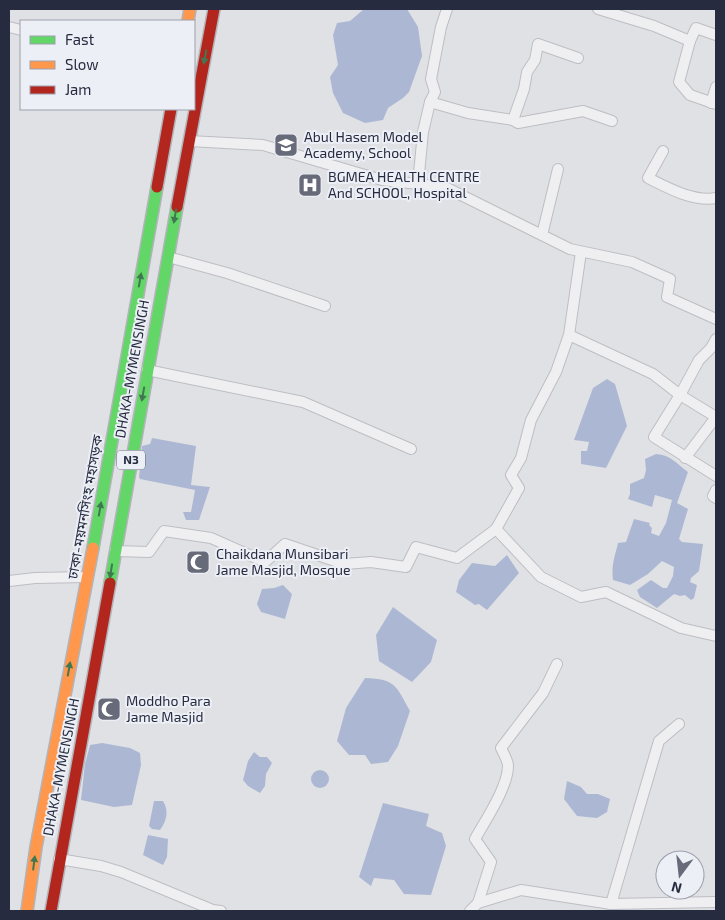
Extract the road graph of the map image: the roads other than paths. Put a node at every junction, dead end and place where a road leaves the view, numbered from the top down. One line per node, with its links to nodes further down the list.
1 (214, 9): 10 (highway, DHAKA-MYMENSINGH / N3, one-way to 10)
2 (448, 9): 8 (street)
3 (598, 9): 5 (street)
4 (716, 35): 5 (street)
5 (690, 41): 9 (street)
6 (578, 58): 13 (street)
7 (716, 87): 9 (street)
8 (430, 102): 13 (street); 18 (street)
9 (714, 103)
10 (195, 109)
11 (171, 110): 37 (highway, ঢাকা-ময়মনসিংহ মহাসড়ক / N3, one-way to 11)
12 (195, 110): 15 (highway, DHAKA-MYMENSINGH / N3, one-way to 15)
13 (513, 120): 14 (street)
14 (612, 121)
15 (189, 141): 18 (street); 22 (highway, DHAKA-MYMENSINGH / N3, one-way to 22)
16 (663, 151): 19 (street)
17 (558, 169): 20 (street)
18 (418, 184): 20 (street)
19 (716, 198)
20 (542, 235): 21 (street)
21 (581, 252): 24 (street); 25 (street)
22 (168, 257): 23 (street); 27 (highway, DHAKA-MYMENSINGH / N3)
23 (325, 306)
24 (716, 319)
25 (569, 335): 28 (street); 35 (street)
26 (716, 339): 28 (street)
27 (147, 370): 30 (street); 36 (highway, DHAKA-MYMENSINGH / N3, one-way to 36)
28 (680, 395): 29 (street); 31 (street)
29 (716, 417): 31 (street)
30 (411, 449)
31 (685, 458): 32 (street)
32 (716, 476)
33 (716, 490): 34 (street)
34 (716, 498)
35 (496, 530): 36 (street); 39 (street)
36 (115, 551): 42 (highway, DHAKA-MYMENSINGH / N3, one-way to 42)
37 (87, 577): 38 (street); 46 (highway, ঢাকা-ময়মনসিংহ মহাসড়ক / N3, one-way to 37)
38 (9, 581)
39 (716, 636)
40 (557, 664): 44 (street)
41 (679, 724): 45 (street)
42 (59, 859): 47 (highway, DHAKA-MYMENSINGH / N3); 48 (street)
43 (716, 902): 45 (street)
44 (478, 903): 45 (street); 49 (street)
45 (612, 904)
46 (27, 911)
47 (51, 911)
48 (221, 911)
49 (470, 911)

